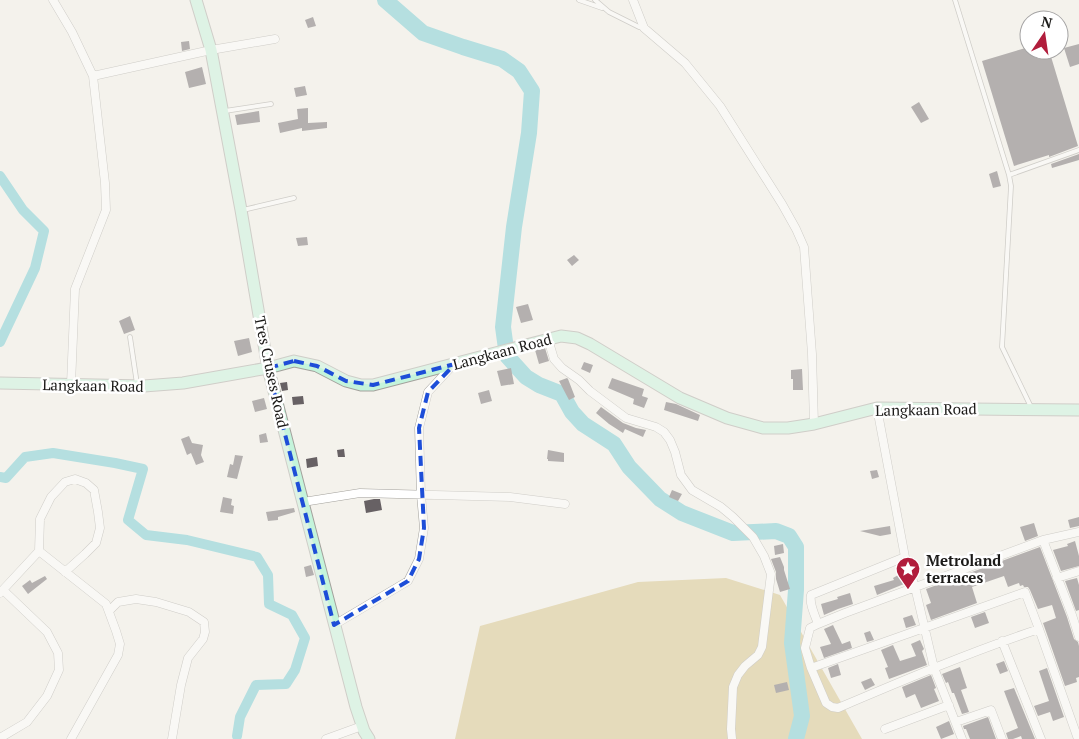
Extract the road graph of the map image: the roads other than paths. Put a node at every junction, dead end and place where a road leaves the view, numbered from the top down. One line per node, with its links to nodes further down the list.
1 (53, 0): 11 (street)
2 (196, 0): 10 (street, Tres Cruses Road)
3 (579, 0): 7 (lane)
4 (595, 0): 7 (lane)
5 (633, 0): 8 (street)
6 (955, 0): 15 (lane)
7 (604, 9): 8 (lane)
8 (644, 28): 28 (street)
9 (275, 39): 10 (street)
10 (211, 50): 11 (street); 13 (street, Tres Cruses Road)
11 (93, 76): 23 (street)
12 (271, 104): 13 (lane)
13 (222, 112): 17 (street, Tres Cruses Road)
14 (1079, 150): 15 (lane)
15 (1009, 174): 26 (lane)
16 (294, 198): 17 (lane)
17 (241, 210): 21 (street, Tres Cruses Road)
18 (130, 336): 24 (lane)
19 (548, 339): 20 (street, Langkaan Road); 28 (street, Langkaan Road); 60 (street)
20 (454, 364): 21 (street, Langkaan Road); 29 (street)
21 (268, 368): 24 (street, Langkaan Road); 30 (street, Tres Cruses Road)
22 (0, 383): 23 (street, Langkaan Road)
23 (71, 384): 24 (street, Langkaan Road)
24 (138, 386)
25 (877, 408): 26 (street, Langkaan Road); 28 (street, Langkaan Road); 35 (street)
26 (1032, 409): 27 (street, Langkaan Road)
27 (1079, 410)
28 (814, 424)
29 (421, 495): 30 (street); 31 (street); 44 (street)
30 (303, 502): 44 (street, Tres Cruses Road)
31 (565, 504)
32 (1079, 532): 33 (street)
33 (1043, 540): 38 (street); 39 (street)
34 (39, 551): 37 (street); 37 (street); 40 (street)
35 (906, 556): 39 (street); 43 (street)
36 (1079, 571): 38 (street)
37 (65, 572): 41 (street)
38 (1057, 578): 42 (street)
39 (915, 587): 43 (street); 45 (street)
40 (1, 591): 55 (street)
41 (109, 611): 56 (street); 57 (street)
42 (1076, 614): 47 (street)
43 (818, 624): 49 (street)
44 (334, 625): 53 (street, Tres Cruses Road)
45 (924, 628): 46 (street); 49 (street); 50 (street)
46 (1039, 629): 48 (street); 64 (street)
47 (1079, 636)
48 (1002, 641): 50 (street); 63 (street)
49 (811, 668): 50 (street)
50 (934, 668): 51 (street)
51 (949, 705): 52 (street); 54 (street)
52 (956, 722): 61 (street); 62 (street)
53 (362, 726): 58 (street); 59 (street, Tres Cruses Road)
54 (885, 729)
55 (0, 738)
56 (71, 739)
57 (172, 739)
58 (326, 739)
59 (369, 739)
60 (732, 739)
61 (962, 739)
62 (1002, 739)
63 (1041, 739)
64 (1078, 739)

